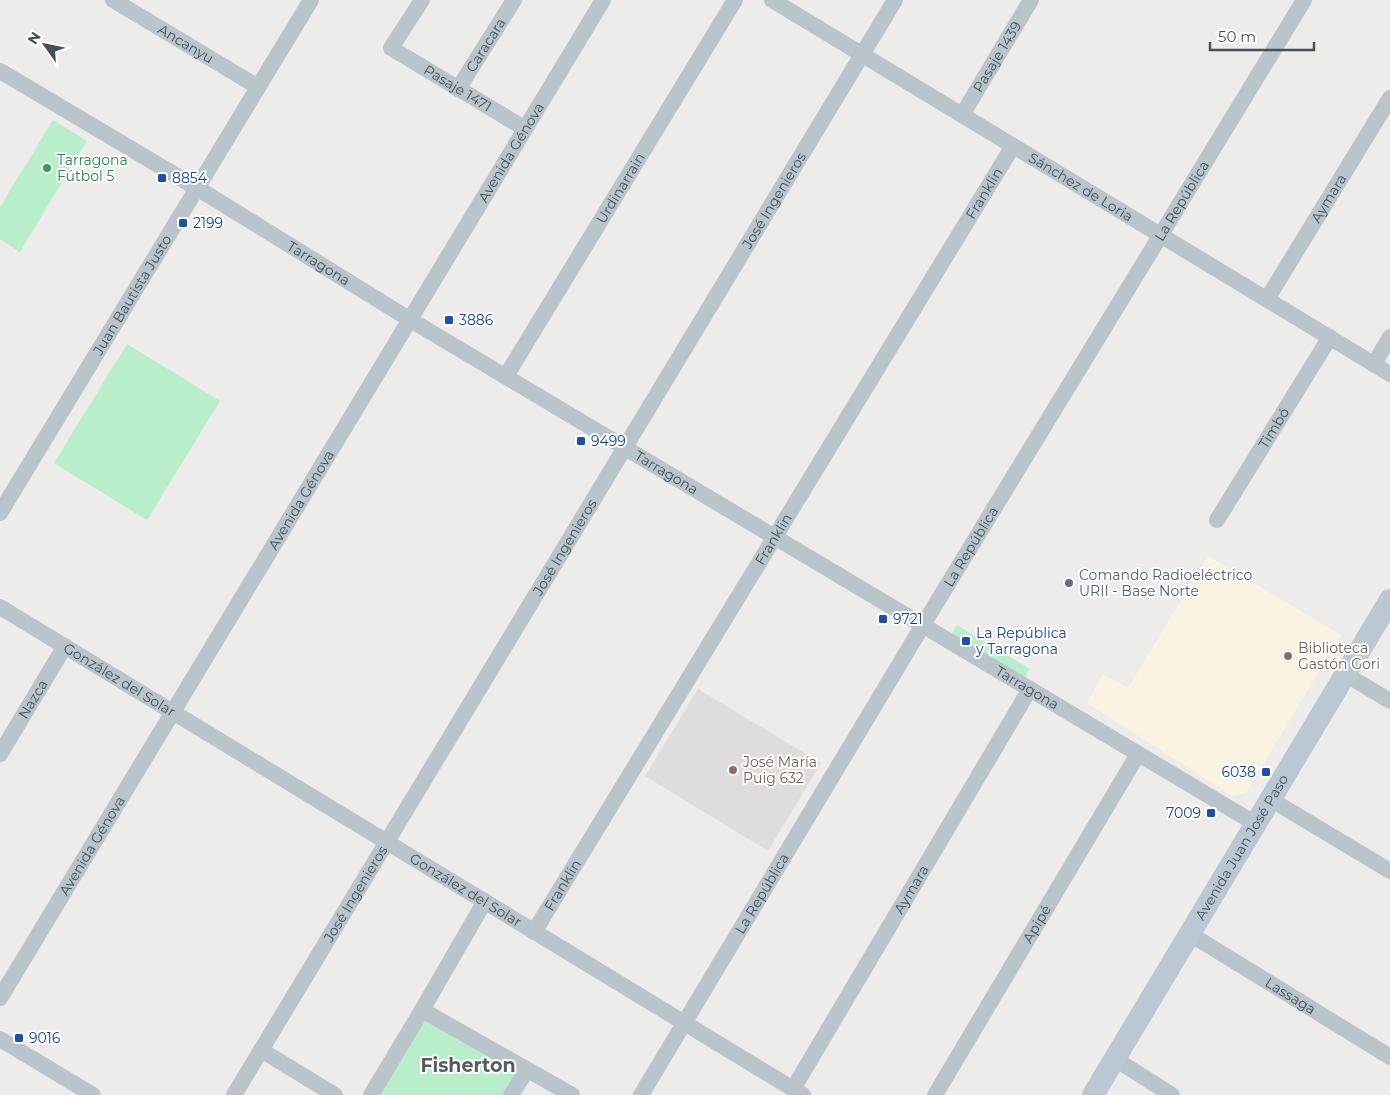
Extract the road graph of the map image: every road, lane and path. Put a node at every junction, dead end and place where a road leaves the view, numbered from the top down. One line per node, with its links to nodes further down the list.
1 (112, 0): 13 (street, Ancanyu)
2 (311, 0): 13 (street, Juan Bautista Justo)
3 (422, 0): 14 (street, Pasaje 1471)
4 (514, 0): 14 (street, Caracara)
5 (602, 0): 17 (street, Avenida Génova)
6 (735, 0): 27 (street, Urdinarrain)
7 (772, 0): 11 (street, Sánchez de Loria)
8 (895, 0): 11 (street, José Ingenieros)
9 (1031, 0): 16 (street, Pasaje 1439)
10 (1304, 0): 20 (street, La República)
11 (862, 55): 16 (street, Sánchez de Loria); 28 (street, José Ingenieros)
12 (0, 71): 19 (street, Tarragona)
13 (258, 87): 19 (street, Juan Bautista Justo)
14 (458, 89): 17 (street, Pasaje 1471)
15 (1390, 98): 21 (street, Aymara)
16 (962, 115): 18 (street, Sánchez de Loria)
17 (524, 128): 22 (street, Avenida Génova)
18 (1013, 146): 20 (street, Sánchez de Loria); 31 (street, Franklin)
19 (197, 188): 22 (street, Tarragona); 29 (street, Juan Bautista Justo)
20 (1161, 235): 21 (street, Sánchez de Loria); 34 (street, La República)
21 (1267, 299): 23 (street, Sánchez de Loria)
22 (409, 319): 27 (street, Tarragona); 39 (street, Avenida Génova)
23 (1330, 337): 25 (street, Sánchez de Loria); 30 (street, Timbó)
24 (1390, 337): 25 (street)
25 (1374, 364): 26 (street, Sánchez de Loria)
26 (1390, 374)
27 (506, 376): 28 (street, Tarragona)
28 (625, 447): 31 (street, Tarragona); 44 (street, José Ingenieros)
29 (0, 513)
30 (1217, 520)
31 (775, 537): 34 (street, Tarragona); 47 (street, Franklin)
32 (1390, 600): 36 (main road, Avenida Juan José Paso)
33 (0, 606): 35 (street, González del Solar)
34 (923, 625): 37 (street, Tarragona); 51 (street, La República)
35 (65, 646): 39 (street, González del Solar); 40 (street, Nazca)
36 (1345, 674): 38 (street); 42 (main road, Avenida Juan José Paso)
37 (1030, 689): 41 (street, Tarragona); 57 (street, Aymara)
38 (1390, 700)
39 (172, 712): 44 (street, González del Solar); 49 (street, Avenida Génova)
40 (0, 754)
41 (1138, 754): 43 (street, Tarragona); 65 (street, Apipé)
42 (1270, 799): 43 (main road, Avenida Juan José Paso); 45 (street)
43 (1256, 824): 48 (main road, Avenida Juan José Paso)
44 (387, 842): 46 (street, González del Solar); 53 (street, José Ingenieros)
45 (1390, 872)
46 (485, 902): 47 (street, González del Solar); 50 (street)
47 (534, 932): 51 (street, González del Solar)
48 (1190, 934): 54 (street, Lassaga); 55 (main road, Avenida Juan José Paso)
49 (0, 998)
50 (422, 1010): 56 (street); 61 (street)
51 (684, 1023): 57 (street, González del Solar); 64 (street, La República)
52 (0, 1039): 58 (street)
53 (261, 1050): 59 (street, José Ingenieros); 60 (street)
54 (1390, 1057)
55 (1115, 1059): 66 (main road, Avenida Juan José Paso); 67 (street)
56 (527, 1070): 62 (street); 63 (street)
57 (798, 1092)
58 (92, 1095)
59 (234, 1095)
60 (335, 1095)
61 (371, 1095)
62 (512, 1095)
63 (572, 1095)
64 (641, 1095)
65 (935, 1095)
66 (1093, 1095)
67 (1172, 1095)

